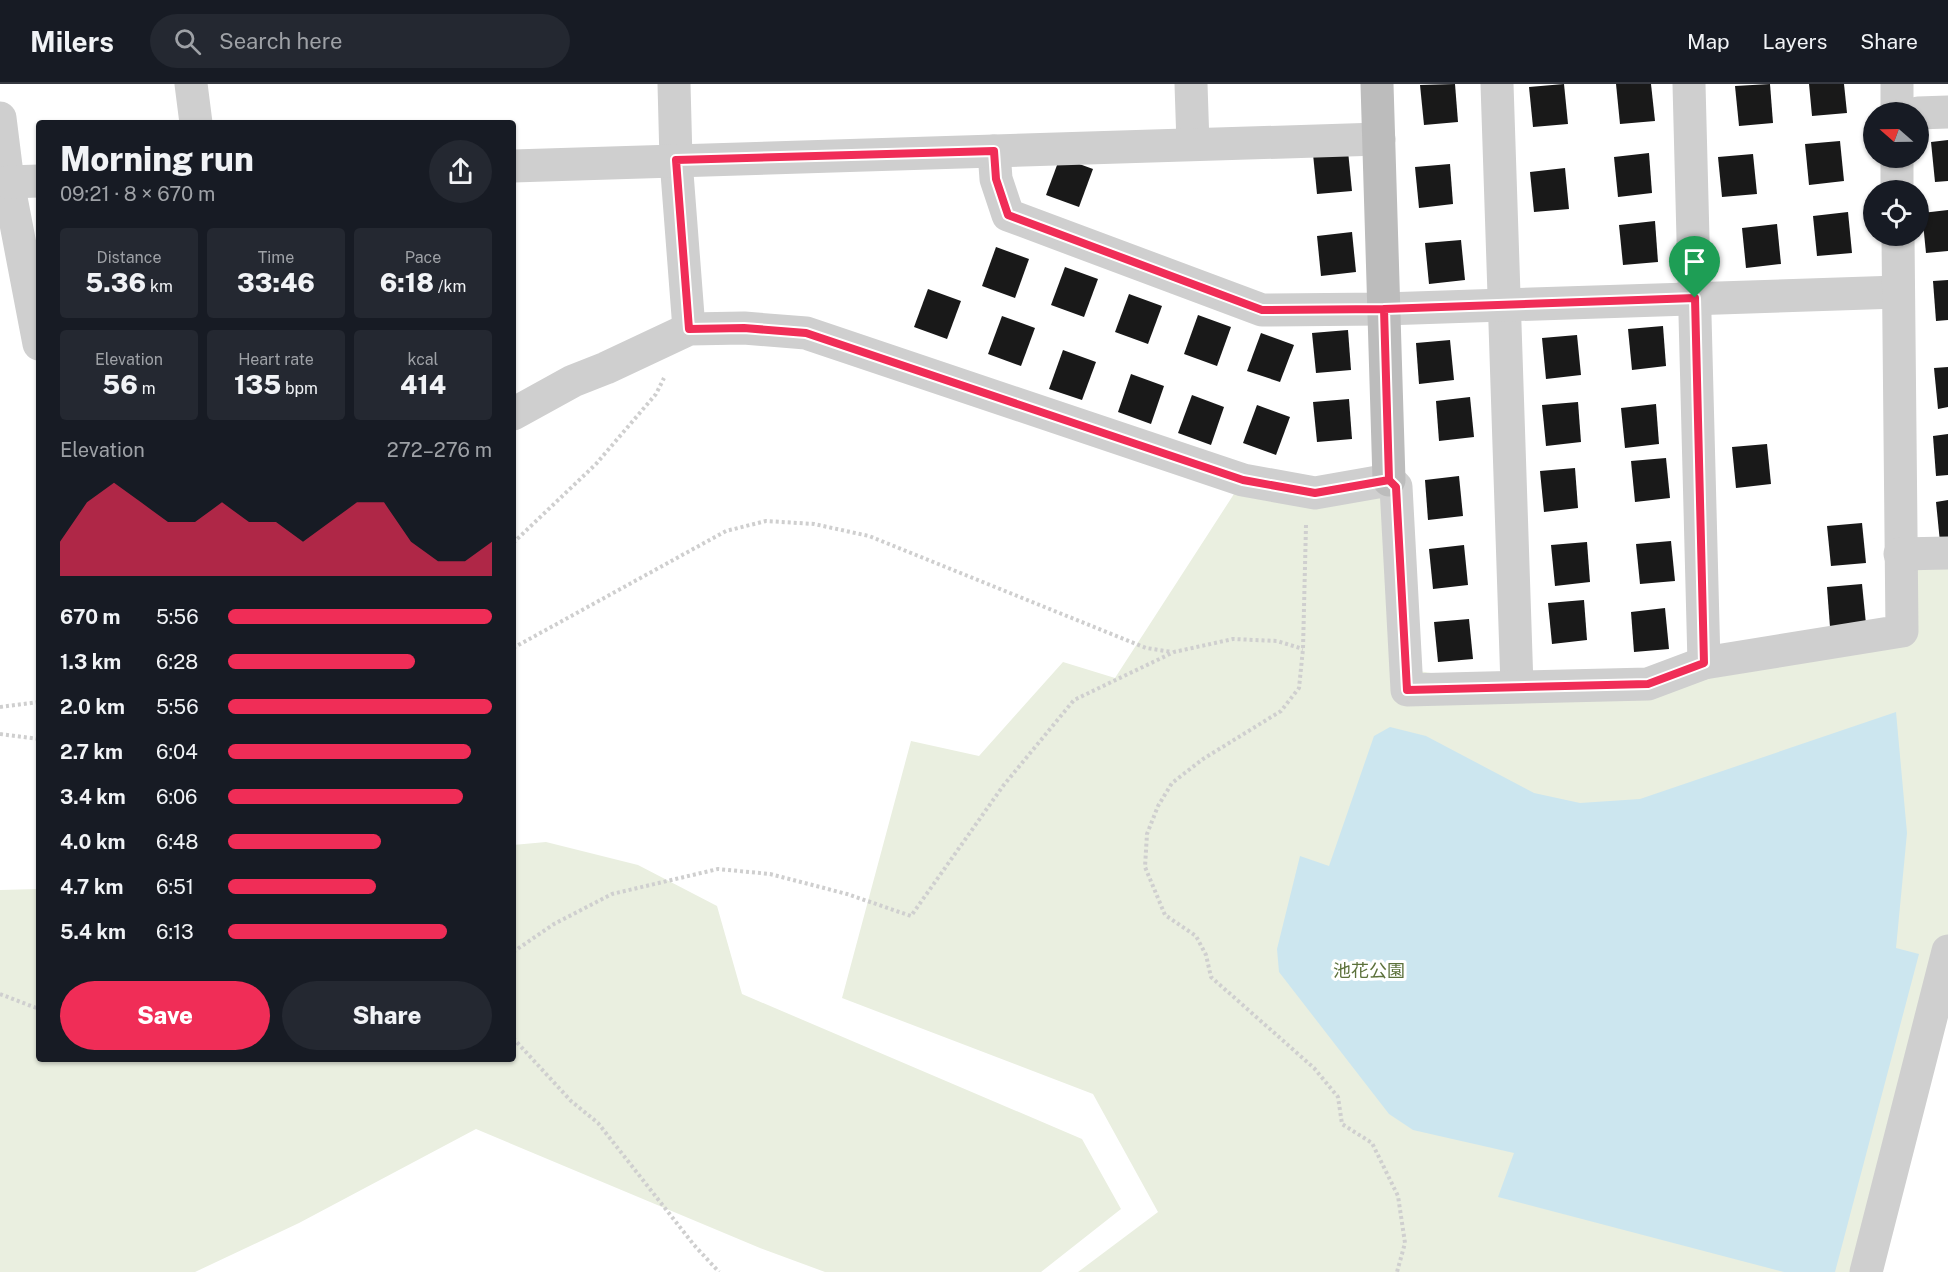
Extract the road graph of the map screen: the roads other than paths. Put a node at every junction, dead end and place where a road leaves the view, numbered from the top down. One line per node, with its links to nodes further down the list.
1 (191, 84): 12 (street)
2 (674, 84): 16 (street)
3 (1191, 84): 14 (street)
4 (1377, 84): 13 (street)
5 (1497, 84): 22 (street)
6 (1689, 84): 21 (street)
7 (1897, 84): 8 (street)
8 (1897, 102)
9 (1948, 112): 10 (street)
10 (1929, 113)
11 (0, 118): 18 (street)
12 (196, 120)
13 (1379, 139): 14 (street); 23 (street)
14 (1193, 144): 15 (street)
15 (994, 151): 16 (street); 23 (street)
16 (676, 160): 17 (street); 25 (street)
17 (516, 166)
18 (24, 181): 24 (street)
19 (1898, 246): 20 (street)
20 (1898, 292): 21 (street); 29 (street)
21 (1695, 298): 22 (street); 30 (street)
22 (1504, 305): 23 (street); 31 (street)
23 (1384, 309): 27 (street)
24 (36, 311)
25 (689, 329): 26 (street); 27 (street)
26 (516, 412)
27 (1389, 480): 31 (street)
28 (1948, 553): 29 (street)
29 (1900, 554): 30 (street)
30 (1704, 663): 31 (street)
31 (1517, 686)
32 (1948, 951): 33 (street)
33 (1866, 1272)

